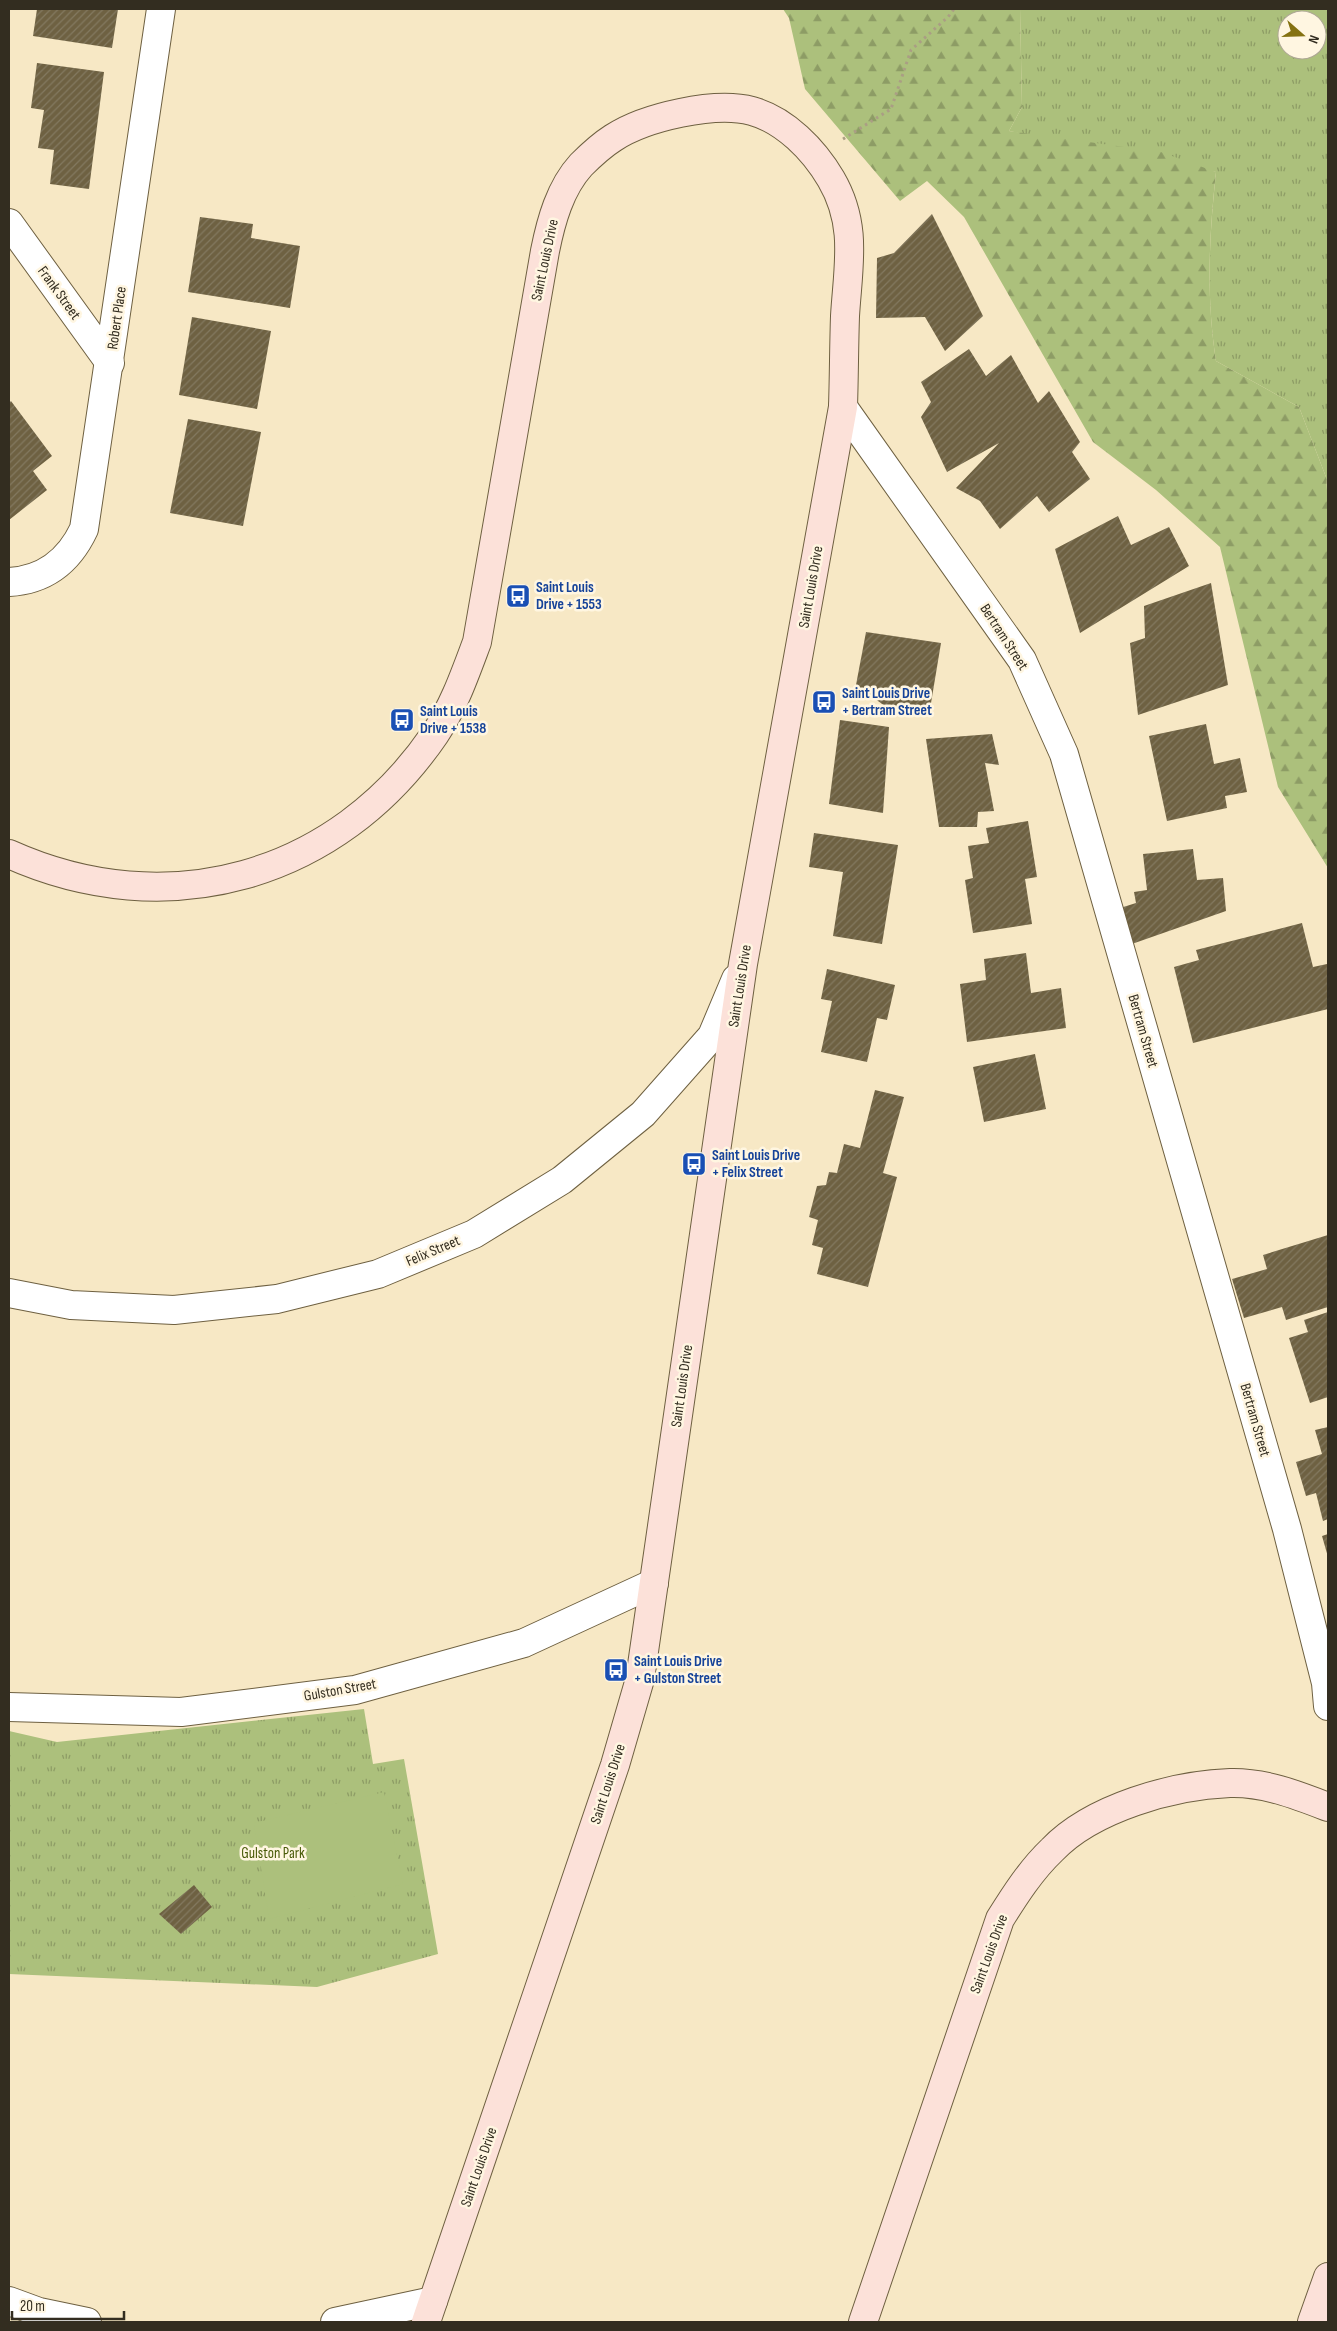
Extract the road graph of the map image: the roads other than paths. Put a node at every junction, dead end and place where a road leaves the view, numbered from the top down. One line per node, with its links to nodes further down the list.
1 (160, 9): 3 (street, Robert Place)
2 (9, 223): 3 (street, Frank Street)
3 (110, 363): 5 (street, Robert Place)
4 (843, 407): 6 (street, Saint Louis Drive); 7 (street, Saint Louis Drive); 10 (street, Bertram Street)
5 (9, 582)
6 (9, 854)
7 (743, 964): 8 (street, Felix Street); 9 (street, Saint Louis Drive)
8 (9, 1293)
9 (654, 1583): 11 (street, Gulston Street); 15 (street, Saint Louis Drive)
10 (1328, 1706)
11 (9, 1707)
12 (1328, 1807): 18 (street, Saint Louis Drive)
13 (1328, 2277): 19 (street)
14 (9, 2301): 16 (street)
15 (430, 2312): 17 (street)
16 (87, 2322)
17 (335, 2322)
18 (863, 2322)
19 (1312, 2322)

